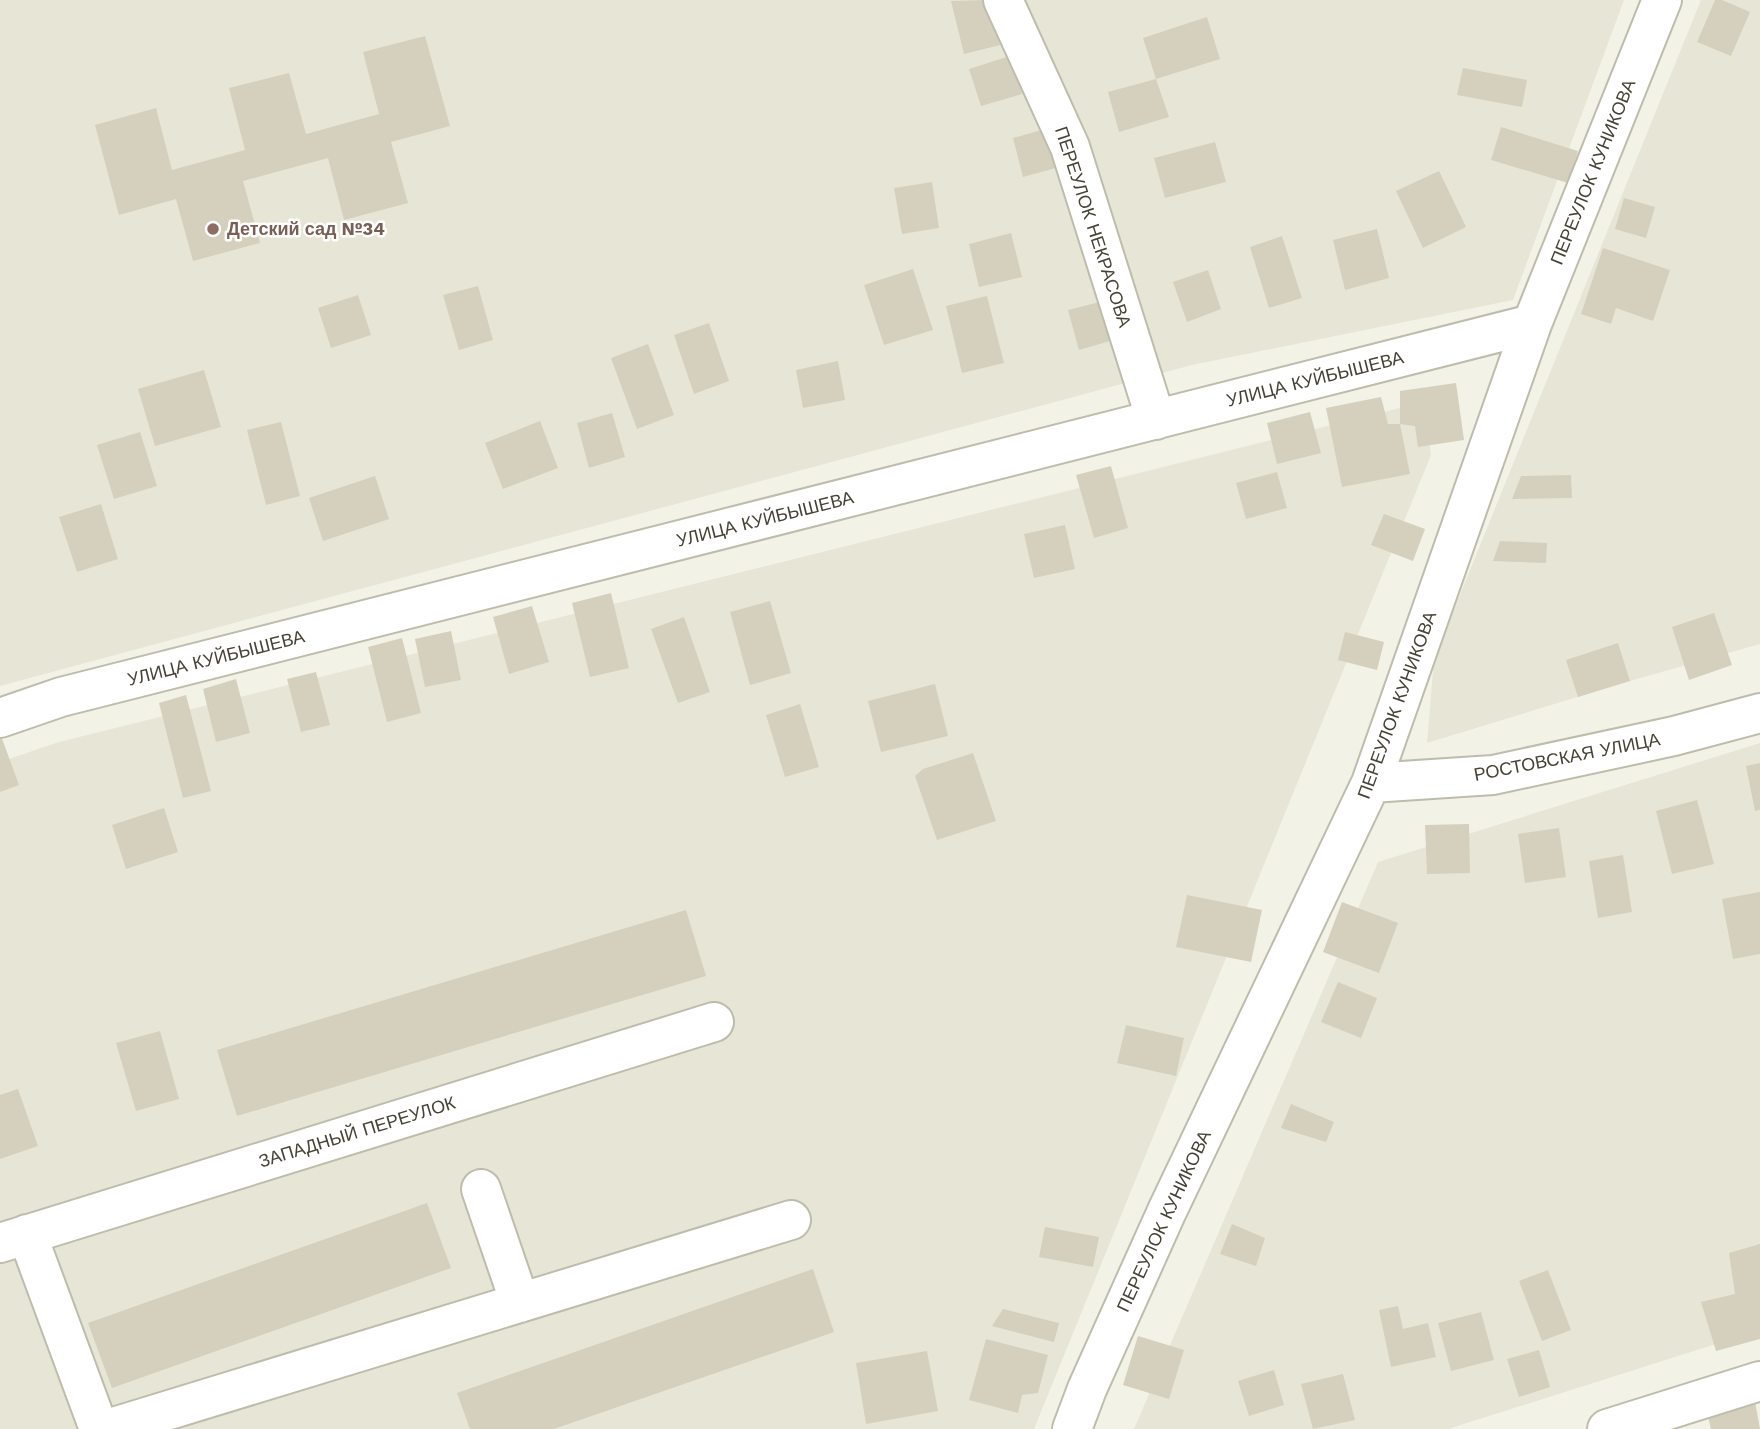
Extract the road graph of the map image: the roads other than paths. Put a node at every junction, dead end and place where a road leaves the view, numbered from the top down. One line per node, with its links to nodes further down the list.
1 (1003, 0): 4 (street, ПЕРЕУЛОК НЕКРАСОВА)
2 (1661, 0): 3 (street, ПЕРЕУЛОК КУНИКОВА)
3 (1532, 324): 4 (street, УЛИЦА КУЙБЫШЕВА); 7 (street, ПЕРЕУЛОК КУНИКОВА)
4 (1156, 420): 6 (street, УЛИЦА КУЙБЫШЕВА)
5 (1760, 713): 7 (street, РОСТОВСКАЯ УЛИЦА)
6 (0, 718)
7 (1371, 783): 16 (street, ПЕРЕУЛОК КУНИКОВА)
8 (714, 1021): 11 (street, ЗАПАДНЫЙ ПЕРЕУЛОК)
9 (481, 1189): 12 (street)
10 (791, 1220): 12 (street)
11 (14, 1238): 14 (street)
12 (520, 1303): 15 (street)
13 (1760, 1381): 17 (street)
14 (99, 1429)
15 (107, 1429)
16 (1072, 1429)
17 (1607, 1429)

